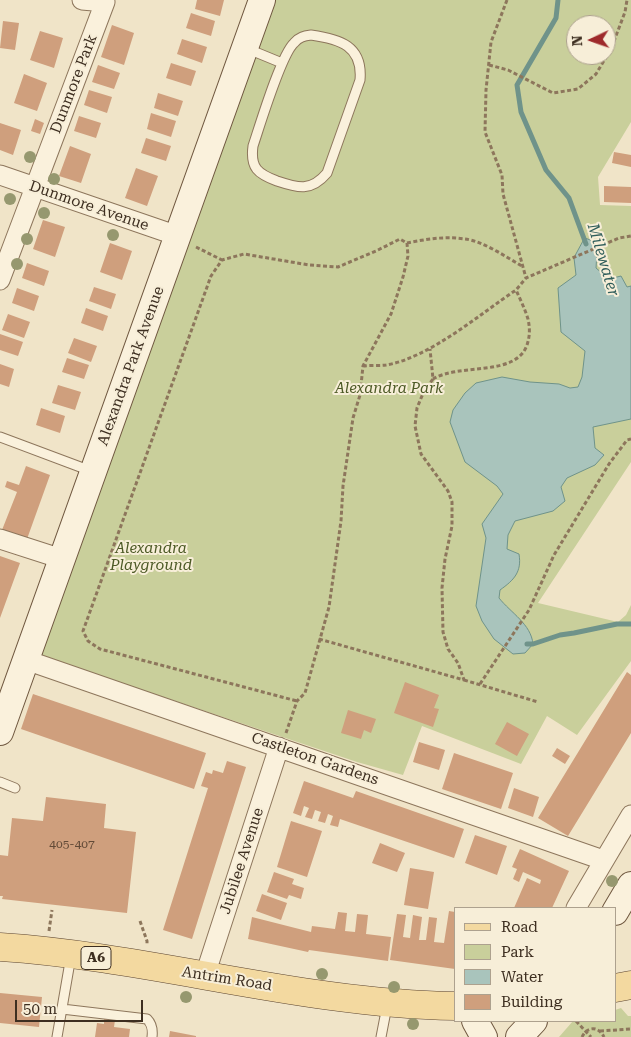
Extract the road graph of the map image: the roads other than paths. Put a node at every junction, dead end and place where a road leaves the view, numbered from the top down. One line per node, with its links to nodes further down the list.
1 (82, 0): 6 (street, Dunmore Park)
2 (262, 0): 3 (street, Alexandra Park Avenue)
3 (245, 48): 4 (lane); 7 (street, Alexandra Park Avenue)
4 (282, 64): 4 (lane)
5 (0, 175): 6 (street, Dunmore Avenue)
6 (35, 187): 7 (street, Dunmore Avenue); 8 (street)
7 (178, 236): 10 (street, Alexandra Park Avenue)
8 (0, 280)
9 (0, 437): 10 (lane)
10 (93, 472): 12 (street, Alexandra Park Avenue)
11 (0, 539): 12 (street)
12 (62, 559): 13 (street, Alexandra Park Avenue)
13 (26, 660): 14 (street, Alexandra Park Avenue); 15 (street, Castleton Gardens)
14 (0, 732)
15 (279, 747): 19 (street, Castleton Gardens); 25 (street, Jubilee Avenue)
16 (0, 782): 17 (lane)
17 (15, 788)
18 (631, 815): 19 (street)
19 (603, 860): 21 (street)
20 (631, 884): 22 (street)
21 (577, 907)
22 (616, 910)
23 (0, 947): 24 (main road, Antrim Road / A6)
24 (71, 954): 25 (main road, Antrim Road / A6); 30 (lane)
25 (205, 976): 28 (main road, Antrim Road / A6)
26 (631, 985): 27 (main road)
27 (616, 988)
28 (387, 1003): 29 (main road, Antrim Road / A6); 35 (lane)
29 (454, 1006)
30 (62, 1009): 33 (lane); 34 (lane)
31 (476, 1022): 36 (street)
32 (533, 1022): 37 (street)
33 (57, 1037)
34 (152, 1037)
35 (381, 1037)
36 (484, 1037)
37 (519, 1037)

